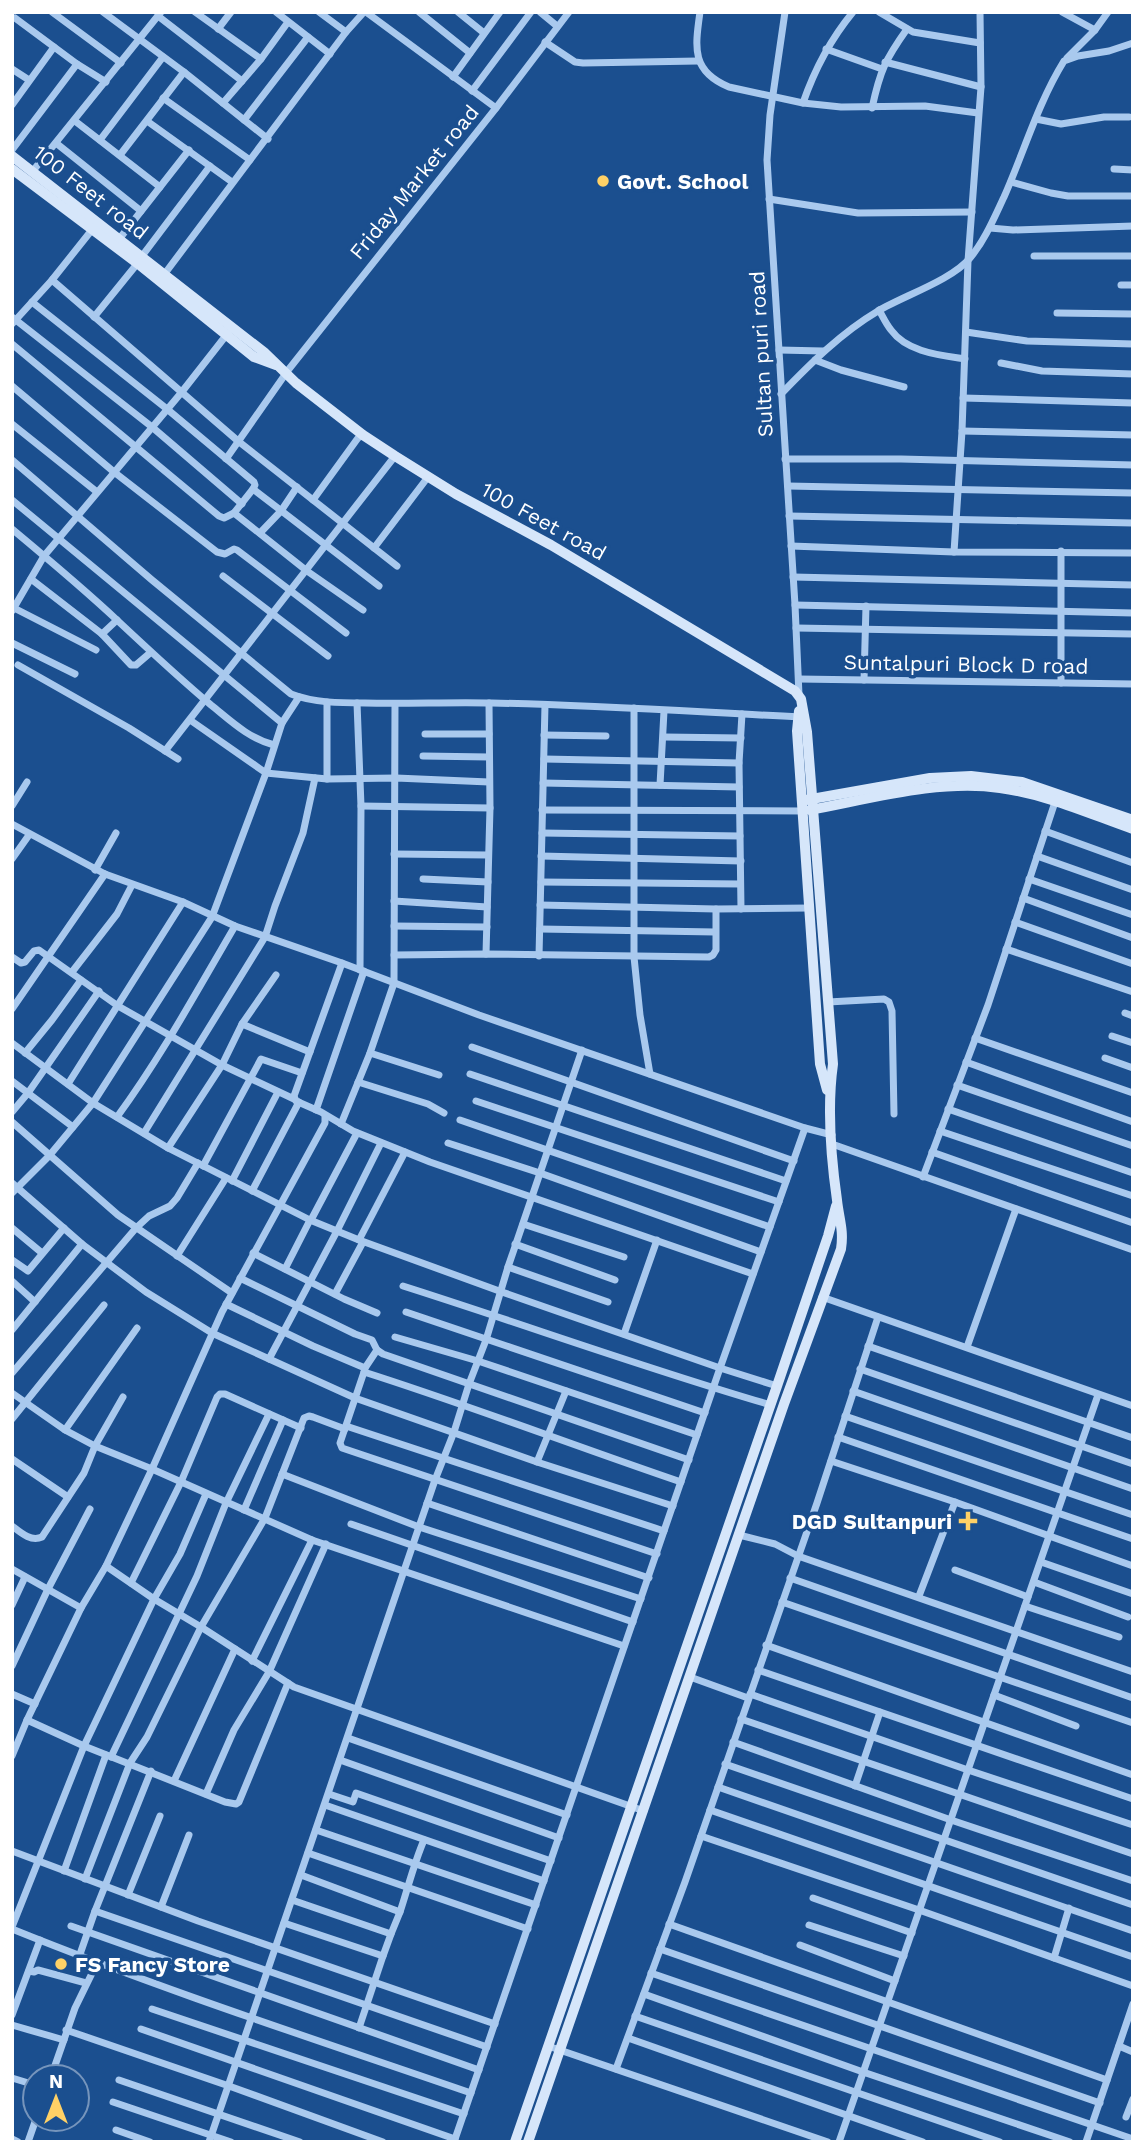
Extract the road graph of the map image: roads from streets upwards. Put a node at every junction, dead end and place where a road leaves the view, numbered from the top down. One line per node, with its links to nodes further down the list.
1 (52, 12): 43 (street)
2 (103, 12): 31 (street)
3 (231, 12): 25 (street)
4 (276, 12): 23 (street)
5 (319, 12): 28 (street)
6 (365, 12): 28 (street); 48 (street)
7 (419, 12): 37 (street)
8 (458, 12): 29 (street)
9 (500, 12): 29 (street)
10 (531, 12): 53 (street)
11 (540, 12): 24 (street)
12 (569, 12): 24 (street, Friday Market road)
13 (700, 12): 41 (street)
14 (785, 12): 54 (street, Sultan puri road)
15 (853, 12): 36 (street)
16 (879, 12): 26 (street)
17 (980, 12): 33 (street)
18 (1062, 12): 27 (street)
19 (1108, 12): 27 (street)
20 (197, 13): 25 (street)
21 (160, 14): 31 (street); 50 (street)
22 (16, 18): 35 (street)
23 (288, 22): 30 (street); 40 (street)
24 (557, 26): 32 (street, Friday Market road)
25 (218, 29): 40 (street)
26 (907, 29): 33 (street); 45 (street)
27 (1095, 30): 42 (street)
28 (346, 33): 38 (street)
29 (484, 33): 37 (street)
30 (308, 37): 38 (street); 63 (street)
31 (140, 40): 39 (street); 43 (street)
32 (545, 42): 41 (street); 59 (street, Friday Market road)
33 (980, 43): 52 (street)
34 (1133, 43): 42 (street)
35 (54, 47): 44 (street); 49 (street)
36 (825, 49): 45 (street); 57 (street)
37 (470, 53): 48 (street)
38 (330, 54): 67 (street)
39 (163, 57): 47 (street); 68 (street)
40 (261, 59): 50 (street)
41 (698, 61): 54 (street)
42 (1064, 61): 64 (street)
43 (121, 63): 51 (street)
44 (77, 64): 51 (street); 70 (street)
45 (883, 66): 52 (street); 60 (street)
46 (12, 69): 49 (street)
47 (184, 72): 55 (street); 56 (street)
48 (453, 77): 53 (street)
49 (29, 80): 58 (street)
50 (242, 81): 56 (street)
51 (106, 82): 65 (street)
52 (981, 86): 61 (street)
53 (472, 91): 59 (street)
54 (774, 96): 57 (street); 84 (street, Sultan puri road)
55 (163, 98): 66 (street); 74 (street)
56 (223, 103): 63 (street)
57 (803, 103): 60 (street)
58 (12, 105)
59 (496, 108): 114 (street, Friday Market road)
60 (872, 108): 61 (street)
61 (978, 113): 86 (street)
62 (1129, 117): 64 (street)
63 (244, 120): 67 (street)
64 (1036, 120): 81 (street)
65 (75, 121): 68 (street); 69 (street)
66 (147, 121): 71 (street); 72 (street)
67 (268, 139): 74 (street)
68 (100, 140): 72 (street)
69 (57, 143): 79 (street); 85 (street)
70 (12, 150)
71 (188, 150): 75 (street); 82 (street)
72 (120, 155): 82 (street)
73 (12, 156): 79 (street, 100 Feet road)
74 (250, 160): 80 (street)
75 (210, 166): 80 (street); 93 (street)
76 (12, 169): 87 (street, 100 Feet road)
77 (1114, 169): 78 (street)
78 (1133, 170)
79 (32, 172): 87 (street, 100 Feet road)
80 (232, 182): 95 (street)
81 (1011, 182): 83 (street); 89 (street)
82 (160, 187): 85 (street)
83 (1133, 196)
84 (769, 199): 86 (street); 109 (street, Sultan puri road)
85 (141, 211): 90 (street)
86 (972, 212): 94 (street)
87 (96, 226): 90 (street, 100 Feet road); 93 (street, 100 Feet road); 96 (street)
88 (1133, 226): 89 (street)
89 (990, 228): 94 (street)
90 (120, 238): 93 (street, 100 Feet road)
91 (1034, 256): 92 (street)
92 (1133, 256)
93 (140, 260): 95 (street, 100 Feet road); 103 (street)
94 (968, 261): 100 (street); 106 (street)
95 (162, 278): 105 (street, 100 Feet road)
96 (52, 280): 99 (street); 103 (street)
97 (1121, 285): 98 (street)
98 (1133, 285)
99 (32, 302): 104 (street); 122 (street)
100 (879, 310): 110 (street); 111 (street)
101 (1058, 313): 102 (street)
102 (1133, 314)
103 (94, 317): 118 (street)
104 (13, 320): 124 (street)
105 (230, 331): 114 (street, 100 Feet road); 118 (street)
106 (966, 332): 108 (street); 111 (street)
107 (12, 344): 129 (street)
108 (1133, 344)
109 (779, 350): 110 (street); 119 (street, Sultan puri road)
110 (823, 351): 112 (street)
111 (965, 359): 120 (street)
112 (815, 360): 117 (street); 119 (street)
113 (1001, 363): 115 (street)
114 (286, 373): 126 (street, 100 Feet road); 128 (street, Friday Market road)
115 (1133, 374)
116 (12, 386): 136 (street)
117 (904, 387)
118 (181, 393): 122 (street); 128 (street)
119 (781, 394): 132 (street, Sultan puri road)
120 (963, 398): 121 (street); 125 (street)
121 (1133, 403)
122 (167, 409): 124 (street); 131 (street)
123 (12, 424): 142 (street)
124 (152, 427): 129 (street); 146 (street)
125 (962, 431): 127 (street); 134 (street)
126 (363, 435): 130 (street, 100 Feet road); 145 (street)
127 (1133, 435)
128 (238, 441): 131 (street, Friday Market road); 139 (street)
129 (136, 445): 136 (street); 148 (street)
130 (395, 456): 137 (street, 100 Feet road); 152 (street)
131 (226, 458): 140 (street)
132 (785, 459): 134 (street); 138 (street, Sultan puri road)
133 (12, 460): 149 (street)
134 (959, 461): 135 (street); 141 (street)
135 (1133, 465)
136 (114, 472): 142 (street); 172 (street)
137 (428, 477): 159 (street); 200 (street, 100 Feet road)
138 (788, 486): 141 (street); 150 (street, Sultan puri road)
139 (297, 487): 145 (street); 147 (street)
140 (253, 489): 146 (street); 147 (street)
141 (958, 489): 143 (street); 151 (street)
142 (97, 492): 149 (street)
143 (1133, 493)
144 (12, 500): 156 (street)
145 (313, 500): 152 (street)
146 (242, 504): 148 (street)
147 (281, 511): 155 (street); 158 (street)
148 (234, 513): 155 (street)
149 (77, 516): 156 (street); 190 (street)
150 (789, 516): 151 (street); 157 (street, Sultan puri road)
151 (956, 520): 153 (street); 161 (street)
152 (342, 523): 158 (street); 159 (street)
153 (1133, 523)
154 (13, 532): 163 (street)
155 (260, 533): 165 (street)
156 (59, 538): 163 (street); 194 (street)
157 (791, 546): 161 (street); 167 (street, Sultan puri road)
158 (325, 547): 165 (street); 171 (street)
159 (374, 548): 164 (street)
160 (1061, 551): 161 (street); 162 (street); 169 (street)
161 (954, 552)
162 (1133, 553)
163 (44, 556): 168 (street); 180 (street)
164 (397, 566)
165 (307, 571): 172 (street); 176 (street)
166 (223, 576): 179 (street)
167 (793, 577): 169 (street); 173 (street, Sultan puri road)
168 (31, 579): 175 (street); 185 (street)
169 (1061, 583): 170 (street); 177 (street)
170 (1133, 585)
171 (379, 586)
172 (291, 591): 179 (street); 183 (street)
173 (795, 605): 174 (street); 181 (street, Sultan puri road)
174 (866, 606): 177 (street); 182 (street)
175 (13, 610): 188 (street)
176 (363, 610)
177 (1061, 611): 178 (street); 184 (street)
178 (1133, 613)
179 (273, 614): 190 (street); 191 (street)
180 (117, 620): 185 (street); 189 (street)
181 (796, 628): 182 (street); 195 (street, Sultan puri road)
182 (865, 629): 184 (street); 196 (street)
183 (346, 633)
184 (1060, 633): 186 (street); 197 (street)
185 (102, 634): 189 (street)
186 (1133, 634)
187 (12, 643): 193 (street)
188 (96, 650)
189 (150, 653): 201 (street)
190 (241, 654): 194 (street); 199 (street)
191 (328, 656)
192 (18, 665): 220 (street)
193 (75, 674)
194 (224, 676): 201 (street); 212 (street)
195 (799, 679): 196 (street, Suntalpuri Block D road); 200 (street, Sultan puri road)
196 (864, 680): 197 (street, Suntalpuri Block D road)
197 (1060, 683): 198 (street, Suntalpuri Block D road)
198 (1133, 684)
199 (299, 697): 202 (street); 212 (street)
200 (800, 697): 210 (street)
201 (206, 700): 211 (street); 219 (street)
202 (327, 702): 203 (street); 231 (street)
203 (357, 703): 205 (street); 232 (street)
204 (489, 703): 205 (street); 206 (street); 214 (street)
205 (395, 704): 230 (street)
206 (545, 705): 207 (street); 215 (street)
207 (634, 708): 208 (street); 225 (street)
208 (664, 711): 209 (street); 217 (street)
209 (742, 714): 210 (street); 218 (street)
210 (802, 717): 240 (street)
211 (190, 720): 220 (street); 228 (street)
212 (282, 723): 219 (street)
213 (425, 734): 214 (street)
214 (489, 734): 222 (street)
215 (544, 734): 216 (street); 223 (street)
216 (606, 736)
217 (664, 737): 218 (street); 226 (street)
218 (741, 738): 227 (street)
219 (274, 745): 228 (street)
220 (164, 751): 224 (street)
221 (423, 756): 222 (street)
222 (489, 757): 234 (street)
223 (544, 758): 225 (street); 235 (street)
224 (178, 759)
225 (634, 761): 226 (street); 236 (street)
226 (662, 762): 227 (street); 237 (street)
227 (739, 763): 238 (street)
228 (266, 774): 229 (street); 285 (street)
229 (315, 778): 231 (street); 293 (street)
230 (396, 778): 232 (street); 234 (street); 243 (street)
231 (327, 779): 232 (street)
232 (359, 779): 242 (street)
233 (27, 782): 241 (street)
234 (489, 782): 244 (street)
235 (543, 783): 236 (street); 245 (street)
236 (634, 784): 237 (street); 246 (street)
237 (660, 785): 238 (street)
238 (739, 787): 247 (street)
239 (1055, 802): 240 (street); 250 (street); 251 (street)
240 (807, 805): 247 (street); 248 (street); 281 (street); 311 (street)
241 (12, 806)
242 (361, 806): 243 (street); 304 (street)
243 (395, 807): 244 (street); 257 (street)
244 (490, 808): 258 (street)
245 (542, 810): 246 (street); 253 (street)
246 (634, 812): 247 (street); 254 (street)
247 (739, 812): 256 (street)
248 (1133, 820)
249 (12, 824): 255 (street)
250 (1133, 829)
251 (1045, 831): 260 (street); 264 (street)
252 (116, 833): 265 (street)
253 (542, 833): 254 (street); 259 (street)
254 (634, 834): 256 (street); 262 (street)
255 (29, 835): 261 (street); 265 (street)
256 (740, 836): 263 (street)
257 (394, 854): 258 (street); 276 (street)
258 (488, 855): 269 (street)
259 (541, 856): 262 (street); 270 (street)
260 (1037, 856): 268 (street); 274 (street)
261 (12, 859)
262 (634, 859): 263 (street); 271 (street)
263 (741, 861): 272 (street)
264 (1133, 863)
265 (95, 870): 266 (street)
266 (105, 874): 273 (street); 300 (street)
267 (423, 879): 269 (street)
268 (1029, 879): 275 (street); 284 (street)
269 (488, 882): 279 (street)
270 (541, 882): 271 (street); 278 (street)
271 (634, 884): 272 (street); 280 (street)
272 (740, 884): 283 (street)
273 (132, 885): 277 (street); 305 (street)
274 (1133, 890)
275 (1023, 898): 286 (street); 294 (street)
276 (394, 901): 279 (street); 288 (street)
277 (183, 902): 285 (street); 312 (street)
278 (540, 905): 280 (street); 290 (street)
279 (487, 906): 289 (street)
280 (634, 906): 282 (street); 291 (street)
281 (809, 908): 283 (street); 345 (street)
282 (716, 909): 283 (street); 292 (street)
283 (741, 909)
284 (1133, 915)
285 (212, 917): 287 (street); 314 (street)
286 (1015, 922): 295 (street); 303 (street)
287 (235, 926): 293 (street); 316 (street)
288 (394, 926): 289 (street); 297 (street)
289 (486, 927): 296 (street)
290 (540, 929): 291 (street); 298 (street)
291 (634, 930): 292 (street); 301 (street)
292 (715, 932): 301 (street)
293 (265, 937): 302 (street); 322 (street)
294 (1133, 938)
295 (1006, 949): 310 (street); 318 (street)
296 (486, 954): 297 (street); 298 (street)
297 (394, 955): 308 (street)
298 (539, 956): 301 (street)
299 (12, 957): 300 (street)
300 (49, 957): 305 (street); 313 (street)
301 (634, 957): 334 (street)
302 (342, 963): 304 (street); 324 (street)
303 (1133, 964)
304 (362, 970): 308 (street); 351 (street)
305 (72, 972): 307 (street)
306 (276, 975): 315 (street)
307 (81, 980): 309 (street); 325 (street)
308 (394, 982): 323 (street); 326 (street)
309 (99, 992): 312 (street); 330 (street)
310 (1133, 992)
311 (828, 1002): 345 (street); 354 (street)
312 (118, 1006): 314 (street); 340 (street)
313 (12, 1009)
314 (146, 1021): 316 (street); 348 (street)
315 (242, 1024): 324 (street); 329 (street)
316 (172, 1036): 322 (street); 356 (street)
317 (1112, 1036): 320 (street)
318 (975, 1038): 328 (street); 344 (street)
319 (12, 1043): 325 (street)
320 (1133, 1043)
321 (472, 1047): 338 (street)
322 (195, 1049): 329 (street); 365 (street)
323 (582, 1050): 334 (street); 338 (street)
324 (310, 1052): 332 (street)
325 (25, 1053): 330 (street)
326 (370, 1053): 335 (street); 339 (street)
327 (1105, 1058): 331 (street)
328 (966, 1062): 341 (street); 359 (street)
329 (222, 1065): 336 (street); 371 (street)
330 (46, 1068): 340 (street); 343 (street)
331 (1133, 1068)
332 (302, 1073): 336 (street); 346 (street)
333 (470, 1074): 349 (street)
334 (650, 1074): 363 (street)
335 (439, 1075)
336 (251, 1079): 342 (street); 377 (street)
337 (12, 1081): 343 (street)
338 (571, 1081): 349 (street); 376 (street)
339 (358, 1082): 353 (street); 360 (street)
340 (68, 1084): 348 (street)
341 (957, 1085): 350 (street); 370 (street)
342 (278, 1092): 346 (street); 381 (street)
343 (28, 1093): 352 (street); 362 (street)
344 (1133, 1093)
345 (829, 1094): 367 (street)
346 (297, 1100): 351 (street); 384 (street)
347 (476, 1101): 361 (street)
348 (93, 1103): 356 (street); 362 (street)
349 (563, 1106): 361 (street); 382 (street)
350 (948, 1109): 364 (street); 379 (street)
351 (316, 1110): 355 (street)
352 (12, 1112)
353 (444, 1112)
354 (894, 1114)
355 (325, 1116): 360 (street); 389 (street)
356 (117, 1117): 365 (street)
357 (460, 1120): 372 (street)
358 (12, 1122): 375 (street)
359 (1133, 1122)
360 (341, 1124): 366 (street)
361 (555, 1126): 372 (street); 387 (street)
362 (73, 1127): 375 (street)
363 (805, 1128): 367 (street); 376 (street)
364 (940, 1131): 374 (street); 386 (street)
365 (144, 1133): 371 (street)
366 (356, 1133): 368 (street); 391 (street)
367 (832, 1140): 380 (street); 388 (street)
368 (381, 1143): 373 (street); 398 (street)
369 (447, 1143): 378 (street)
370 (1133, 1146)
371 (168, 1148): 377 (street)
372 (548, 1149): 378 (street); 394 (street)
373 (405, 1152): 385 (street); 400 (street)
374 (932, 1152): 380 (street); 392 (street)
375 (49, 1156): 383 (street); 397 (street)
376 (794, 1161): 382 (street)
377 (200, 1165): 381 (street); 397 (street)
378 (540, 1173): 385 (street); 404 (street)
379 (1133, 1173)
380 (923, 1177): 390 (street)
381 (229, 1179): 384 (street); 407 (street)
382 (786, 1181): 387 (street)
383 (14, 1188): 396 (street)
384 (252, 1191): 389 (street)
385 (532, 1196): 393 (street); 399 (street)
386 (1133, 1196)
387 (779, 1202): 394 (street)
388 (837, 1202): 422 (street); 449 (street)
389 (279, 1205): 391 (street); 406 (street)
390 (1016, 1209): 403 (street); 440 (street)
391 (310, 1220): 398 (street); 412 (street)
392 (1133, 1223)
393 (523, 1224): 402 (street); 408 (street)
394 (770, 1227): 404 (street)
395 (12, 1228): 405 (street)
396 (64, 1228): 401 (street); 405 (street)
397 (136, 1228): 407 (street); 410 (street)
398 (337, 1231): 400 (street); 417 (street)
399 (657, 1240): 413 (street); 436 (street)
400 (361, 1241): 419 (street); 421 (street)
401 (82, 1244): 410 (street); 423 (street)
402 (516, 1244): 411 (street); 415 (street)
403 (1133, 1250)
404 (761, 1252): 413 (street)
405 (42, 1253): 409 (street)
406 (253, 1253): 412 (street); 414 (street)
407 (177, 1256): 420 (street)
408 (624, 1257)
409 (12, 1260)
410 (107, 1263): 434 (street); 447 (street)
411 (508, 1267): 419 (street); 424 (street)
412 (285, 1269): 417 (street)
413 (753, 1274): 444 (street)
414 (240, 1278): 420 (street); 427 (street)
415 (615, 1280)
416 (12, 1281): 423 (street)
417 (309, 1282): 421 (street); 427 (street)
418 (403, 1286): 430 (street)
419 (502, 1292): 430 (street); 436 (street)
420 (232, 1293): 425 (street)
421 (335, 1294): 428 (street)
422 (822, 1297): 431 (street); 507 (street)
423 (35, 1302): 433 (street)
424 (608, 1302)
425 (226, 1304): 434 (street); 435 (street)
426 (104, 1306): 457 (street)
427 (297, 1306): 435 (street); 441 (street)
428 (377, 1312)
429 (406, 1312): 438 (street)
430 (494, 1315): 438 (street); 450 (street)
431 (878, 1317): 439 (street); 440 (street)
432 (137, 1328): 470 (street)
433 (12, 1330)
434 (212, 1332): 442 (street); 484 (street)
435 (282, 1332): 442 (street); 446 (street)
436 (624, 1334): 444 (street)
437 (396, 1337): 443 (street)
438 (486, 1340): 443 (street); 462 (street)
439 (868, 1346): 445 (street); 467 (street)
440 (967, 1347): 454 (street)
441 (377, 1350): 446 (street); 448 (street)
442 (270, 1359): 456 (street)
443 (478, 1361): 448 (street); 451 (street)
444 (720, 1368): 449 (street); 450 (street)
445 (860, 1369): 452 (street); 477 (street)
446 (365, 1370): 456 (street); 458 (street)
447 (12, 1373)
448 (469, 1384): 458 (street); 461 (street)
449 (777, 1386): 459 (street)
450 (713, 1388): 459 (street); 462 (street)
451 (566, 1391): 461 (street); 472 (street)
452 (853, 1391): 464 (street); 485 (street)
453 (12, 1393): 457 (street)
454 (1098, 1395): 460 (street); 467 (street)
455 (122, 1397): 476 (street)
456 (355, 1398): 469 (street); 471 (street)
457 (26, 1402): 465 (street); 470 (street)
458 (462, 1404): 471 (street); 473 (street)
459 (771, 1405): 588 (street)
460 (1133, 1406)
461 (556, 1413): 473 (street); 480 (street)
462 (705, 1413): 472 (street)
463 (269, 1414): 466 (street); 488 (street); 494 (street)
464 (845, 1416): 474 (street); 491 (street)
465 (12, 1419)
466 (282, 1420): 468 (street); 499 (street)
467 (1088, 1423): 475 (street); 477 (street)
468 (301, 1428): 469 (street); 486 (street)
469 (345, 1428): 478 (street); 487 (street)
470 (65, 1430): 476 (street)
471 (454, 1432): 478 (street); 482 (street)
472 (697, 1435): 480 (street)
473 (547, 1436): 482 (street); 489 (street)
474 (838, 1437): 481 (street); 500 (street)
475 (1133, 1438)
476 (96, 1446): 484 (street); 493 (street)
477 (1080, 1447): 483 (street); 485 (street)
478 (443, 1458): 487 (street); 506 (street)
479 (12, 1459): 493 (street)
480 (689, 1460): 489 (street)
481 (831, 1461): 496 (street); 514 (street)
482 (537, 1462): 497 (street)
483 (1133, 1464)
484 (152, 1469): 488 (street); 516 (street)
485 (1073, 1469): 490 (street); 491 (street)
486 (282, 1474): 502 (street); 505 (street)
487 (435, 1480): 495 (street); 513 (street)
488 (181, 1482): 492 (street); 525 (street)
489 (681, 1482): 497 (street)
490 (1133, 1489)
491 (1065, 1492): 500 (street); 501 (street)
492 (206, 1494): 494 (street); 529 (street)
493 (68, 1497): 504 (street)
494 (226, 1503): 499 (street); 535 (street)
495 (427, 1503): 505 (street); 522 (street)
496 (955, 1503): 508 (street); 528 (street)
497 (673, 1506): 506 (street)
498 (90, 1509): 526 (street)
499 (244, 1510): 502 (street)
500 (1058, 1513): 508 (street); 509 (street)
501 (1133, 1515)
502 (265, 1518): 510 (street); 538 (street)
503 (351, 1524): 512 (street)
504 (12, 1526)
505 (419, 1527): 512 (street); 530 (street)
506 (664, 1531): 513 (street)
507 (739, 1535): 514 (street); 550 (street)
508 (1049, 1538): 515 (street); 517 (street)
509 (1133, 1539)
510 (312, 1540): 511 (street); 545 (street)
511 (326, 1544): 520 (street); 548 (street)
512 (412, 1546): 520 (street); 537 (street)
513 (657, 1554): 522 (street)
514 (798, 1556): 523 (street); 528 (street)
515 (1041, 1562): 524 (street); 527 (street)
516 (106, 1566): 525 (street); 534 (street)
517 (1133, 1566)
518 (12, 1569): 521 (street)
519 (955, 1570): 531 (street)
520 (404, 1572): 542 (street); 558 (street)
521 (25, 1577): 526 (street); 533 (street)
522 (649, 1578): 530 (street)
523 (790, 1578): 532 (street); 544 (street)
524 (1034, 1582): 531 (street); 536 (street)
525 (131, 1583): 529 (street)
526 (48, 1590): 534 (street); 546 (street)
527 (1133, 1594)
528 (919, 1596): 539 (street)
529 (154, 1599): 535 (street); 568 (street)
530 (641, 1599): 537 (street)
531 (1027, 1601): 539 (street); 540 (street)
532 (782, 1602): 541 (street); 551 (street)
533 (12, 1605)
534 (81, 1608): 557 (street)
535 (179, 1614): 538 (street); 571 (street)
536 (1128, 1617)
537 (633, 1622): 542 (street)
538 (201, 1627): 543 (street); 574 (street)
539 (1017, 1631): 544 (street); 549 (street)
540 (1119, 1637)
541 (766, 1645): 547 (street); 562 (street)
542 (624, 1646): 581 (street)
543 (235, 1649): 545 (street); 579 (street)
544 (1008, 1656): 551 (street); 556 (street)
545 (252, 1661): 548 (street)
546 (12, 1666)
547 (758, 1670): 555 (street); 559 (street)
548 (269, 1672): 552 (street); 583 (street)
549 (1133, 1672)
550 (690, 1677): 555 (street); 590 (street)
551 (1000, 1678): 554 (street); 563 (street)
552 (288, 1683): 558 (street); 583 (street)
553 (12, 1694): 557 (street)
554 (994, 1695): 562 (street); 564 (street)
555 (749, 1696): 560 (street); 565 (street)
556 (1133, 1698)
557 (34, 1704): 561 (street)
558 (358, 1709): 566 (street); 581 (street)
559 (880, 1712): 565 (street); 569 (street)
560 (741, 1719): 567 (street); 573 (street)
561 (27, 1720): 568 (street); 570 (street)
562 (985, 1723): 569 (street); 578 (street)
563 (1133, 1723)
564 (1076, 1727)
565 (872, 1737): 573 (street); 576 (street)
566 (348, 1738): 572 (street); 591 (street)
567 (733, 1742): 575 (street); 580 (street)
568 (84, 1746): 571 (street); 604 (street)
569 (977, 1746): 576 (street); 586 (street)
570 (12, 1756)
571 (108, 1756): 574 (street); 608 (street)
572 (340, 1760): 584 (street); 598 (street)
573 (863, 1762): 580 (street); 585 (street)
574 (130, 1763): 577 (street); 610 (street)
575 (725, 1764): 582 (street); 600 (street)
576 (968, 1770): 585 (street); 594 (street)
577 (151, 1771): 579 (street); 614 (street)
578 (1133, 1775)
579 (174, 1781): 583 (street)
580 (855, 1786): 593 (street)
581 (577, 1787): 588 (street); 591 (street)
582 (718, 1787): 589 (street); 606 (street)
583 (206, 1794)
584 (329, 1794): 587 (street); 605 (street)
585 (960, 1795): 593 (street); 603 (street)
586 (1133, 1799)
587 (325, 1805): 595 (street); 599 (street)
588 (632, 1807): 590 (street); 672 (street)
589 (709, 1810): 597 (street); 613 (street)
590 (643, 1811): 676 (street)
591 (567, 1815): 598 (street)
592 (160, 1816): 616 (street)
593 (951, 1820): 600 (street); 612 (street)
594 (1133, 1825)
595 (316, 1830): 602 (street); 607 (street)
596 (189, 1835): 621 (street)
597 (701, 1836): 623 (street); 627 (street)
598 (559, 1839): 605 (street)
599 (424, 1840): 607 (street); 611 (street)
600 (944, 1840): 606 (street); 620 (street)
601 (12, 1852): 604 (street)
602 (308, 1853): 609 (street); 615 (street)
603 (1133, 1854)
604 (38, 1861): 608 (street); 630 (street)
605 (551, 1861): 611 (street)
606 (937, 1861): 613 (street); 622 (street)
607 (414, 1863): 615 (street); 619 (street)
608 (64, 1871): 610 (street)
609 (301, 1875): 618 (street); 625 (street)
610 (85, 1879): 614 (street)
611 (544, 1881): 619 (street)
612 (1133, 1881)
613 (928, 1885): 623 (street); 634 (street)
614 (105, 1886): 616 (street); 624 (street)
615 (409, 1888): 625 (street); 631 (street)
616 (128, 1895): 621 (street)
617 (813, 1898): 635 (street)
618 (292, 1900): 626 (street); 636 (street)
619 (536, 1905): 631 (street)
620 (1133, 1905)
621 (161, 1907): 639 (street)
622 (1069, 1908): 632 (street); 634 (street)
623 (919, 1910): 635 (street); 645 (street)
624 (95, 1911): 633 (street); 648 (street)
625 (400, 1912): 636 (street)
626 (284, 1923): 639 (street); 641 (street)
627 (669, 1924): 640 (street); 656 (street)
628 (809, 1925): 642 (street)
629 (71, 1926): 633 (street)
630 (12, 1928): 637 (street)
631 (528, 1929): 663 (street)
632 (1133, 1931)
633 (89, 1932): 643 (street); 654 (street)
634 (1061, 1932): 644 (street); 645 (street)
635 (912, 1933): 642 (street)
636 (391, 1934): 641 (street)
637 (40, 1940): 643 (street); 647 (street)
638 (800, 1945): 650 (street)
639 (276, 1948): 648 (street); 651 (street)
640 (660, 1949): 649 (street); 665 (street)
641 (383, 1956): 651 (street)
642 (904, 1956): 650 (street)
643 (79, 1957): 646 (street)
644 (1133, 1957)
645 (1054, 1958): 653 (street)
646 (97, 1963): 652 (street); 662 (street)
647 (29, 1971): 652 (street); 660 (street)
648 (268, 1971): 654 (street); 658 (street)
649 (651, 1973): 655 (street); 675 (street)
650 (895, 1981): 656 (street)
651 (375, 1982): 658 (street); 663 (street)
652 (86, 1983): 668 (street)
653 (1133, 1986)
654 (260, 1994): 662 (street); 666 (street)
655 (643, 1994): 661 (street); 682 (street)
656 (888, 2001): 665 (street); 683 (street)
657 (1133, 2004): 673 (street)
658 (367, 2006): 666 (street); 674 (street)
659 (152, 2009): 671 (street)
660 (12, 2015)
661 (635, 2016): 669 (street); 687 (street)
662 (252, 2018): 671 (street); 686 (street)
663 (495, 2024): 674 (street)
664 (12, 2025): 670 (street)
665 (878, 2027): 675 (street); 690 (street)
666 (359, 2028): 680 (street)
667 (141, 2029): 679 (street)
668 (66, 2031): 670 (street); 685 (street)
669 (628, 2038): 681 (street); 693 (street)
670 (64, 2040): 678 (street)
671 (244, 2040): 679 (street); 692 (street)
672 (548, 2046): 676 (street); 706 (street)
673 (1119, 2046): 677 (street); 683 (street)
674 (487, 2047): 680 (street)
675 (872, 2048): 682 (street); 695 (street)
676 (561, 2051): 681 (street); 707 (street)
677 (1133, 2052)
678 (56, 2063)
679 (237, 2063): 685 (street); 700 (street)
680 (479, 2070): 686 (street)
681 (616, 2070): 708 (street)
682 (863, 2072): 687 (street); 712 (street)
683 (1107, 2080): 690 (street)
684 (119, 2081): 691 (street)
685 (229, 2086): 691 (street); 705 (street)
686 (471, 2093): 692 (street)
687 (856, 2093): 693 (street); 711 (street)
688 (1133, 2099): 694 (street)
689 (113, 2102): 697 (street)
690 (1100, 2103): 695 (street)
691 (219, 2114): 697 (street); 704 (street)
692 (464, 2114): 700 (street)
693 (848, 2116): 709 (street); 710 (street)
694 (1126, 2117)
695 (1092, 2124): 699 (street); 713 (street)
696 (116, 2130): 702 (street)
697 (210, 2138): 703 (street)
698 (12, 2139): 701 (street)
699 (1133, 2139)
700 (455, 2140)
701 (18, 2142)
702 (150, 2142)
703 (231, 2142)
704 (300, 2142)
705 (383, 2142)
706 (515, 2142)
707 (528, 2142)
708 (828, 2142)
709 (839, 2142)
710 (923, 2142)
711 (1000, 2142)
712 (1070, 2142)
713 (1086, 2142)

